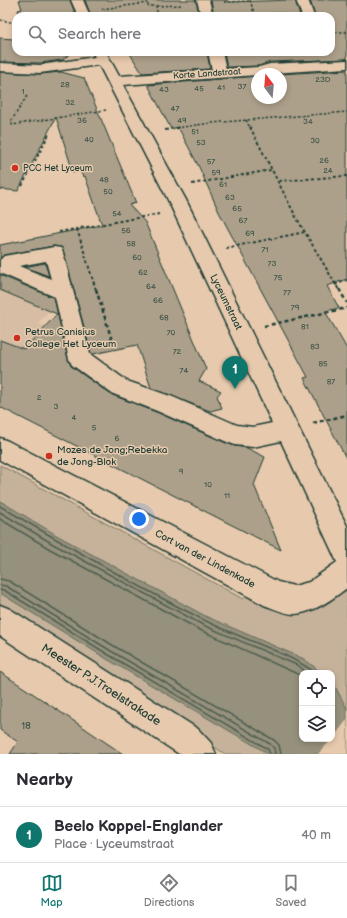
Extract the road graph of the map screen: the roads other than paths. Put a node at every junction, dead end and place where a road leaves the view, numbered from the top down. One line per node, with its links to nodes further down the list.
1 (302, 0): 4 (street)
2 (203, 1): 3 (street)
3 (206, 12)
4 (306, 12)
5 (101, 56): 10 (street); 12 (street, Lyceumstraat)
6 (216, 56): 11 (street)
7 (326, 56): 9 (street)
8 (347, 64): 9 (street, Korte Landstraat)
9 (329, 65): 11 (street, Korte Landstraat)
10 (0, 66)
11 (220, 72): 12 (street, Korte Landstraat)
12 (115, 81): 14 (street, Lyceumstraat)
13 (64, 293): 14 (street)
14 (287, 430): 16 (street, Lyceumstraat)
15 (0, 448): 17 (street, Cort van der Lindenkade)
16 (347, 554)
17 (347, 571)
18 (0, 619): 19 (street, Meester P.J.Troelstrakade)
19 (200, 754)

